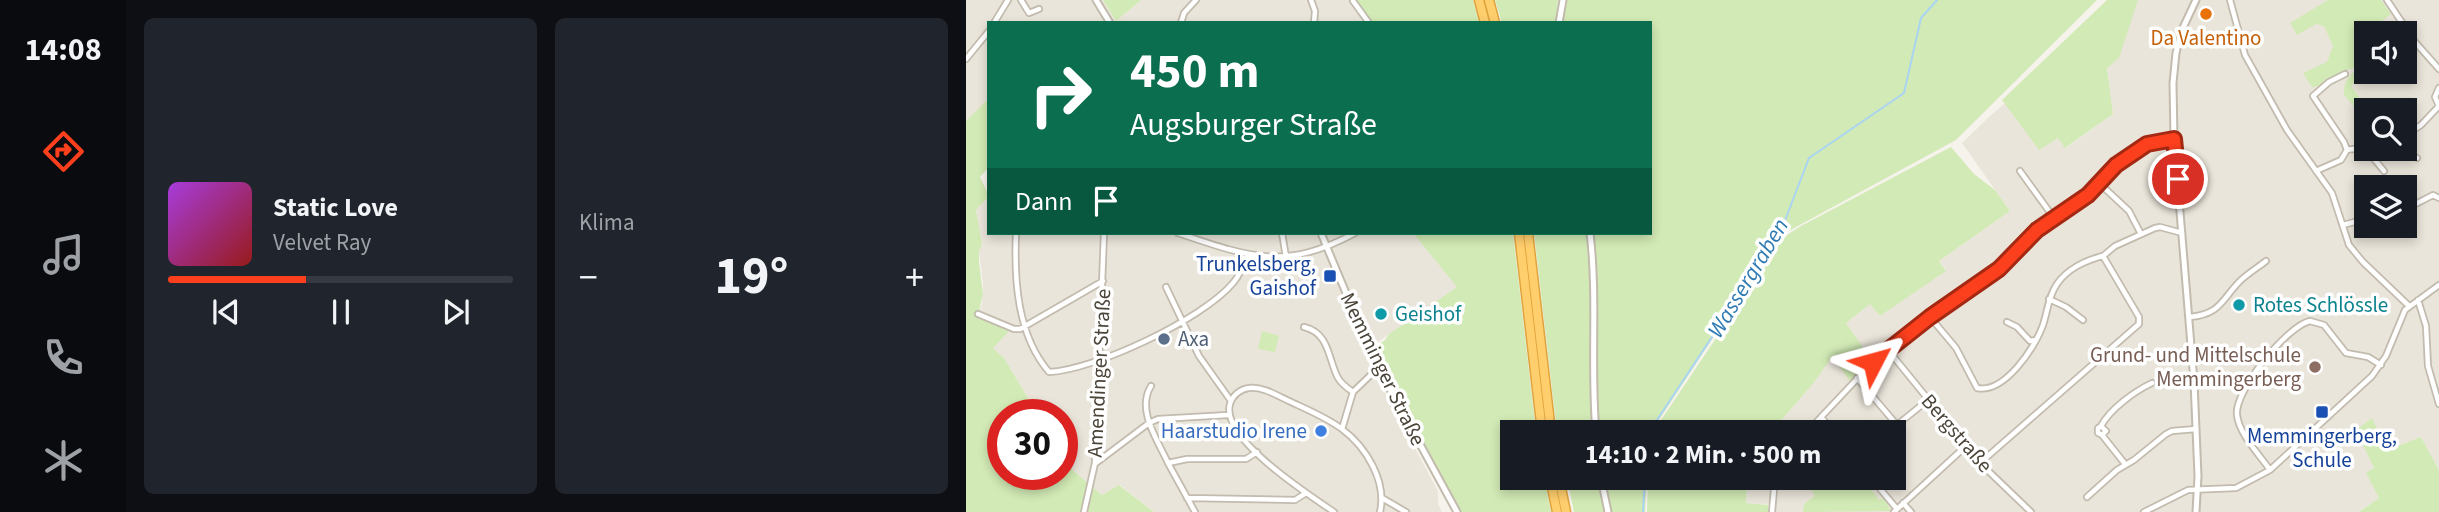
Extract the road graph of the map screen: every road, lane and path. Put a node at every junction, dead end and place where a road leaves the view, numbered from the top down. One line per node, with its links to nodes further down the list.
1 (1008, 0): 14 (street)
2 (1021, 0): 13 (street)
3 (1096, 0): 15 (street)
4 (1196, 0): 16 (street)
5 (1311, 0): 17 (street)
6 (1479, 0): 19 (highway)
7 (1489, 0): 20 (highway)
8 (1563, 0): 21 (street)
9 (2196, 0): 29 (street)
10 (2230, 0): 32 (street)
11 (2387, 0): 24 (street)
12 (1353, 1): 18 (street)
13 (1039, 9)
14 (996, 21)
15 (1109, 21)
16 (1182, 21)
17 (1314, 21)
18 (1368, 21)
19 (1484, 21)
20 (1494, 21)
21 (1559, 21)
22 (987, 33): 23 (street)
23 (966, 59)
24 (2439, 69)
25 (2346, 74): 30 (street)
26 (2439, 88): 27 (street)
27 (2439, 106): 28 (street)
28 (2417, 128)
29 (2174, 139): 34 (street); 41 (street)
30 (2347, 150): 32 (street); 33 (street)
31 (2020, 171): 37 (street)
32 (2316, 171): 39 (street)
33 (2384, 171)
34 (2099, 183): 37 (street); 40 (street)
35 (2439, 198): 36 (street)
36 (2417, 203)
37 (2054, 218): 63 (street)
38 (2354, 223): 39 (street)
39 (2343, 225): 61 (street)
40 (2141, 233): 41 (street); 53 (street)
41 (2182, 233): 64 (street)
42 (1016, 235): 68 (street)
43 (1104, 235): 56 (street, Amendinger Straße)
44 (1185, 235): 52 (street)
45 (1282, 235): 54 (street)
46 (1322, 235): 51 (street, Memminger Straße)
47 (1351, 235): 51 (street)
48 (1519, 235): 84 (highway)
49 (1528, 235): 85 (highway)
50 (1590, 235): 86 (street)
51 (1327, 247): 54 (street); 74 (street, Memminger Straße)
52 (1247, 254): 54 (street); 66 (street)
53 (2103, 256): 59 (street); 96 (street)
54 (1286, 257)
55 (2266, 261): 64 (street)
56 (1103, 281): 68 (street); 72 (street, Amendinger Straße)
57 (2439, 285): 60 (street)
58 (1166, 287): 66 (street)
59 (2049, 299): 65 (street); 70 (street)
60 (2418, 300): 61 (street); 81 (street)
61 (2409, 306): 73 (street)
62 (978, 314): 68 (street)
63 (1930, 317): 70 (street); 71 (street)
64 (2190, 317): 91 (street)
65 (2083, 320)
66 (1182, 321): 72 (street); 80 (street)
67 (2007, 322): 70 (street)
68 (1024, 327): 72 (street)
69 (1304, 327): 78 (street)
70 (2036, 339)
71 (1888, 350): 75 (street); 79 (street, Bergstraße)
72 (1101, 359): 94 (street, Amendinger Straße)
73 (2381, 365): 98 (street); 98 (street)
74 (1378, 368): 78 (street); 117 (street, Memminger Straße)
75 (1857, 378): 79 (street); 83 (street)
76 (2152, 383): 97 (street)
77 (1151, 386): 89 (street)
78 (1353, 392): 90 (street)
79 (1928, 400): 92 (street, Bergstraße)
80 (1231, 401): 82 (street); 90 (street)
81 (2439, 404)
82 (1228, 415): 89 (street); 93 (street)
83 (1821, 417): 87 (street); 88 (street)
84 (1541, 420)
85 (1550, 420)
86 (1596, 420)
87 (1818, 420)
88 (1824, 420)
89 (1149, 423): 94 (street); 95 (street)
90 (1342, 429): 107 (street)
91 (2197, 429): 97 (street); 104 (street)
92 (1966, 446): 96 (street, Bergstraße); 109 (street)
93 (1257, 452): 95 (street); 105 (street)
94 (1095, 463): 112 (street, Amendinger Straße)
95 (1168, 463): 106 (street)
96 (1980, 463): 111 (street, Bergstraße)
97 (2125, 464): 108 (street)
98 (2270, 470): 104 (street)
99 (1552, 490): 118 (highway)
100 (1561, 490): 119 (highway)
101 (1603, 490): 120 (street)
102 (1774, 490): 121 (street)
103 (1880, 490): 110 (street)
104 (2198, 490): 123 (street); 124 (street)
105 (1306, 493): 106 (street); 114 (street)
106 (1187, 498): 113 (street)
107 (1382, 498): 115 (street); 116 (street)
108 (2087, 498)
109 (1903, 503): 110 (street); 122 (street)
110 (1895, 511)
111 (2030, 511)
112 (1084, 512)
113 (1195, 512)
114 (1334, 512)
115 (1380, 512)
116 (1406, 512)
117 (1457, 512)
118 (1557, 512)
119 (1566, 512)
120 (1608, 512)
121 (1772, 512)
122 (1911, 512)
123 (2144, 512)
124 (2196, 512)

